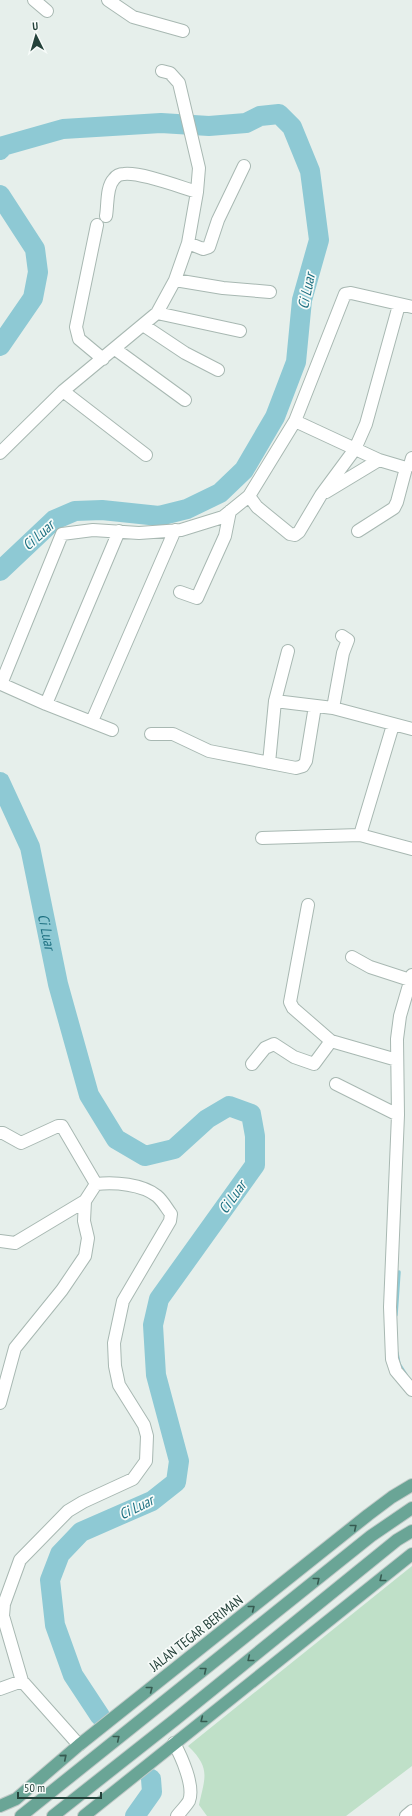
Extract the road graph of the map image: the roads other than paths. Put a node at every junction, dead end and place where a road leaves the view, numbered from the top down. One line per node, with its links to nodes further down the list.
1 (34, 0): 3 (street)
2 (108, 0): 4 (street)
3 (47, 11)
4 (183, 31)
5 (162, 71): 7 (street)
6 (244, 166): 10 (street)
7 (198, 192): 8 (street); 10 (street)
8 (106, 216)
9 (97, 225): 19 (street)
10 (188, 243): 11 (street)
11 (175, 280): 12 (street); 15 (street)
12 (270, 292)
13 (400, 304): 14 (street); 23 (street); 24 (street)
14 (412, 307)
15 (157, 313): 16 (street); 17 (street)
16 (143, 325): 18 (street); 20 (street)
17 (240, 331)
18 (115, 349): 19 (street); 22 (street)
19 (103, 359): 21 (street)
20 (218, 370)
21 (63, 391): 25 (street); 26 (street)
22 (185, 400)
23 (295, 421): 24 (street); 30 (street)
24 (355, 449): 27 (street); 29 (street)
25 (0, 453)
26 (146, 455)
27 (379, 460): 28 (street); 29 (street)
28 (409, 463): 34 (street)
29 (321, 495): 30 (street)
30 (249, 496): 31 (street)
31 (230, 511): 32 (street); 35 (street)
32 (175, 530): 33 (street); 42 (street)
33 (119, 531): 39 (street); 39 (street)
34 (358, 531)
35 (180, 592)
36 (342, 636): 41 (street)
37 (288, 650): 38 (street)
38 (275, 701): 40 (street); 47 (street)
39 (46, 704): 42 (street)
40 (315, 706): 41 (street); 47 (street)
41 (333, 708): 43 (street)
42 (92, 721): 45 (street)
43 (393, 725): 44 (street); 48 (street)
44 (412, 729)
45 (112, 730)
46 (151, 734): 47 (street)
47 (269, 763)
48 (360, 836): 49 (street); 50 (street)
49 (262, 838)
50 (412, 849)
51 (308, 905): 54 (street)
52 (352, 957): 53 (street)
53 (411, 978): 55 (street)
54 (331, 1041): 55 (street); 56 (street)
55 (397, 1060): 58 (street)
56 (252, 1064)
57 (336, 1084): 58 (street)
58 (398, 1115): 63 (street)
59 (0, 1133): 60 (street)
60 (96, 1184): 61 (street); 73 (street)
61 (85, 1201): 62 (street); 64 (street)
62 (0, 1241)
63 (412, 1390)
64 (0, 1403)
65 (412, 1485): 69 (main road, JALAN TEGAR BERIMAN, one-way to 65)
66 (412, 1508): 71 (main road, one-way to 66)
67 (412, 1530): 70 (main road)
68 (412, 1554): 72 (main road, one-way to 72)
69 (304, 1567): 71 (main road); 78 (main road, JALAN TEGAR BERIMAN, one-way to 69)
70 (338, 1589): 72 (main road); 76 (main road, one-way to 76)
71 (299, 1594): 75 (main road, one-way to 71)
72 (342, 1611): 77 (main road, one-way to 77)
73 (22, 1680): 74 (street); 78 (street)
74 (0, 1690)
75 (163, 1702): 76 (main road); 80 (main road, one-way to 75)
76 (176, 1719): 81 (main road)
77 (174, 1744): 82 (main road); 83 (street)
78 (79, 1745): 79 (main road, JALAN TEGAR BERIMAN, one-way to 78)
79 (0, 1806)
80 (21, 1816)
81 (53, 1816)
82 (84, 1816)
83 (177, 1816)

